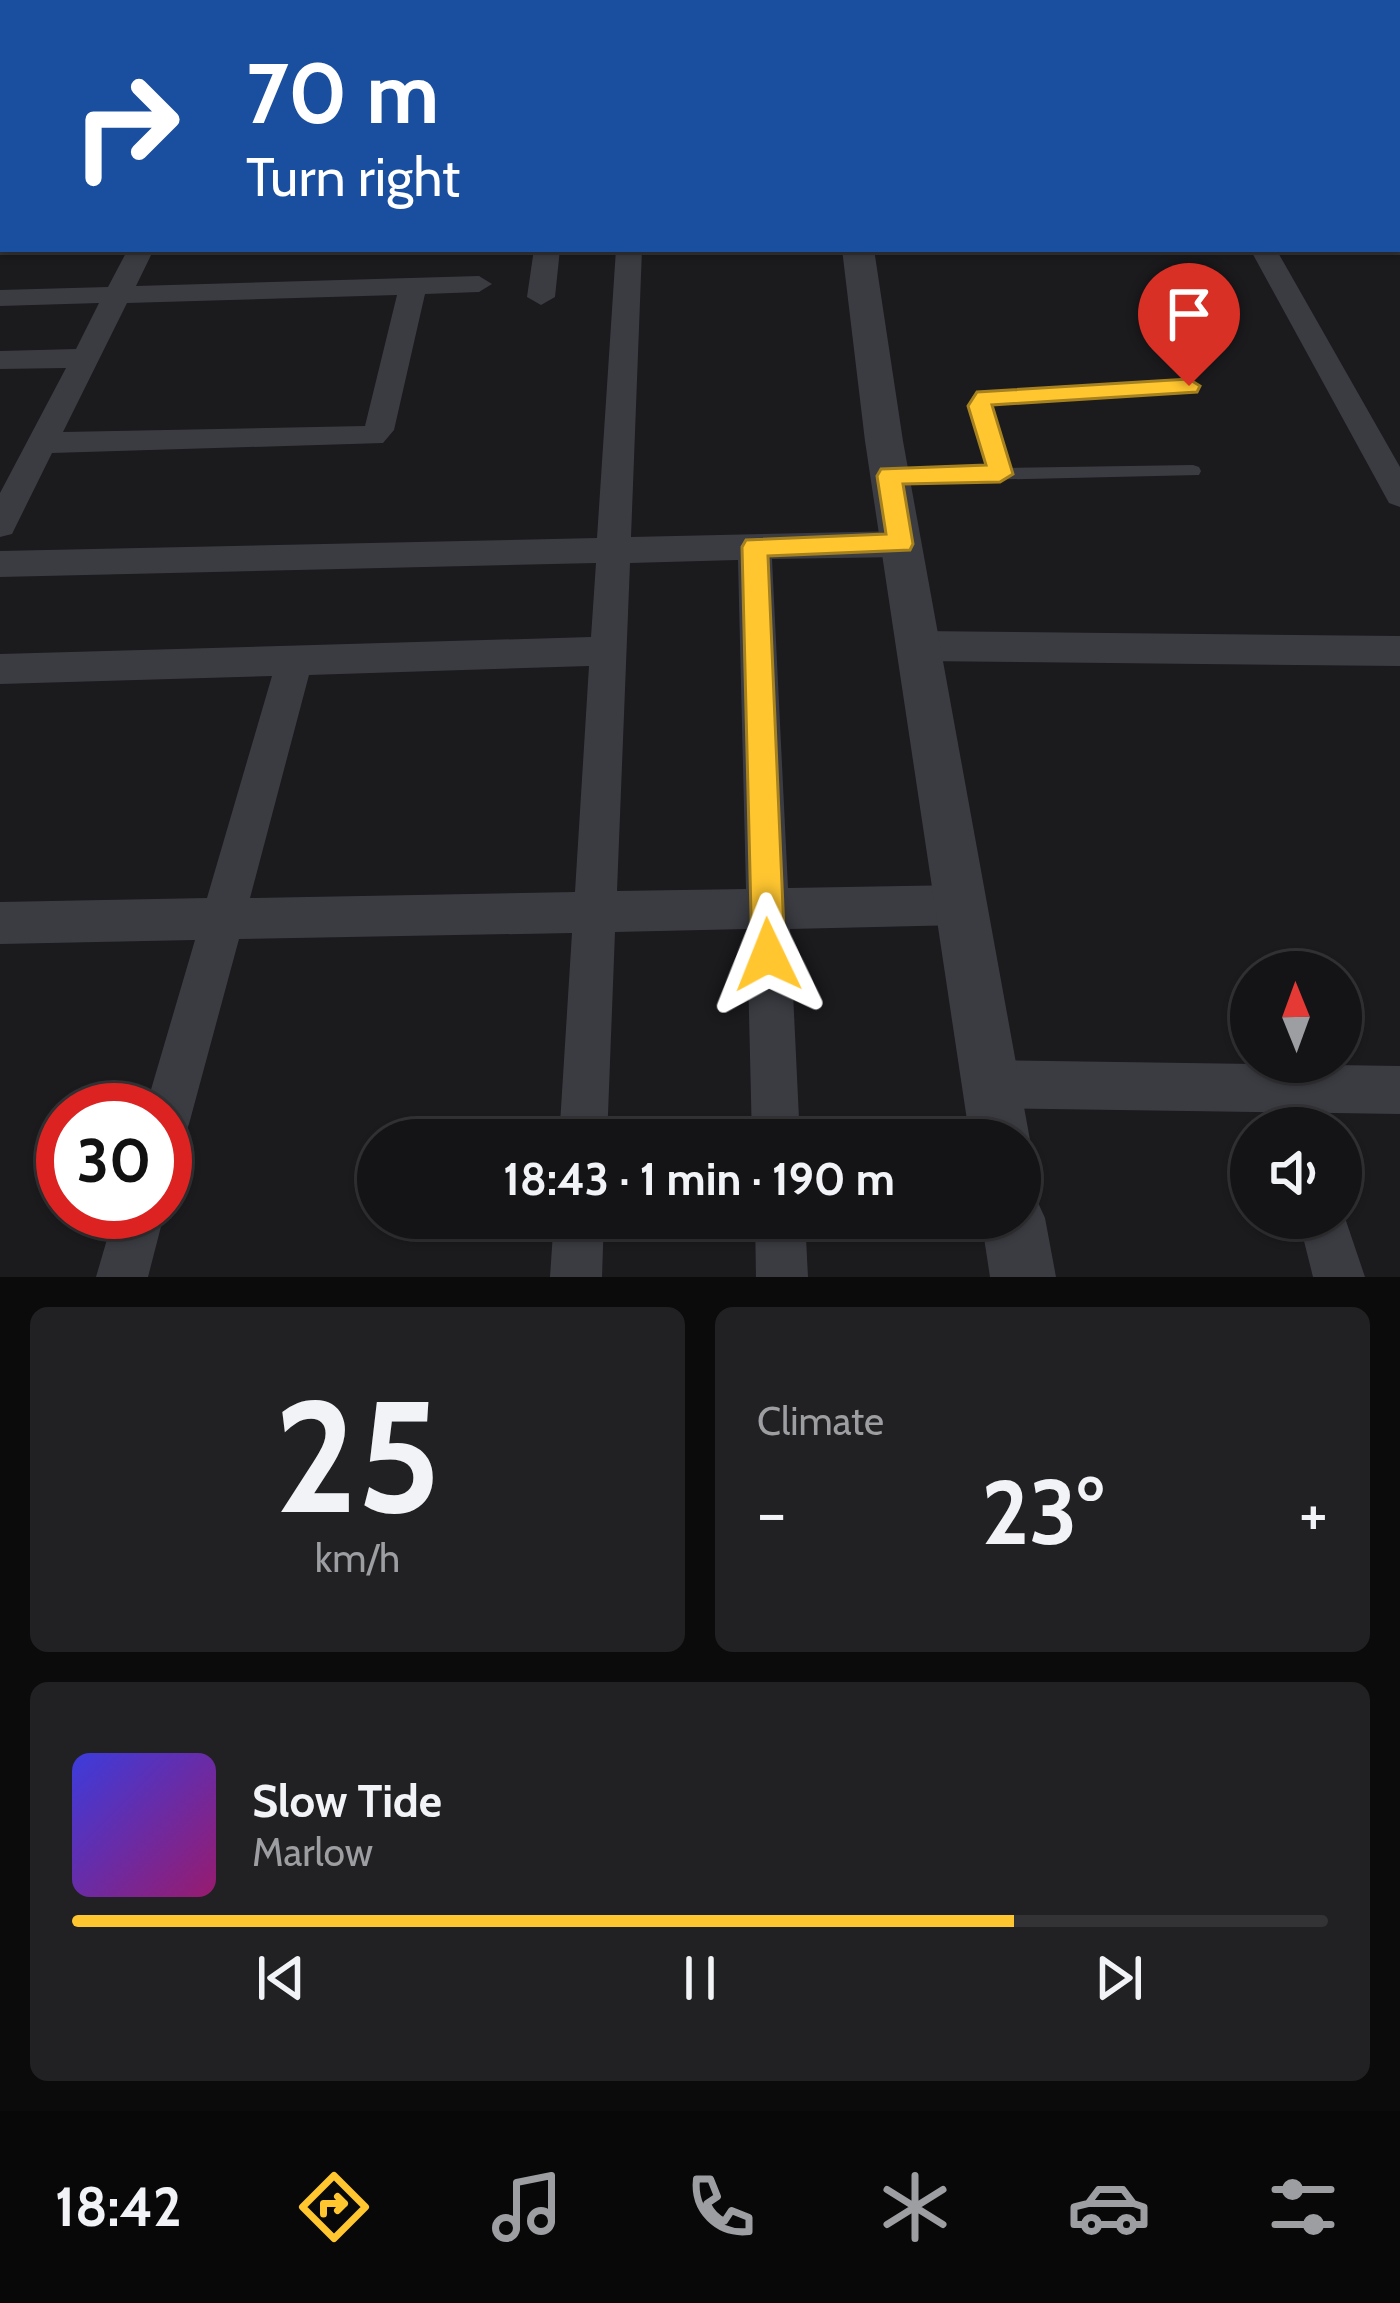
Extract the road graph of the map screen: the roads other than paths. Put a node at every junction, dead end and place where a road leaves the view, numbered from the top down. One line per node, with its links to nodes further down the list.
1 (139, 252): 8 (street)
2 (547, 252): 9 (street)
3 (629, 252): 22 (street)
4 (858, 252): 17 (street)
5 (1265, 252): 18 (street)
6 (479, 284): 7 (street)
7 (413, 286): 8 (street); 14 (street)
8 (118, 294): 10 (street); 11 (street)
9 (541, 297)
10 (0, 298)
11 (85, 358): 12 (street); 14 (street)
12 (0, 360)
13 (1189, 386): 16 (lane)
14 (42, 442): 19 (street)
15 (1192, 472): 16 (lane)
16 (1000, 474): 17 (lane)
17 (889, 476): 20 (street)
18 (1400, 495)
19 (0, 525)
20 (901, 544): 21 (street); 24 (street)
21 (755, 547): 22 (street); 30 (street)
22 (614, 550): 23 (street); 25 (street)
23 (0, 564)
24 (918, 646): 26 (street); 29 (street)
25 (608, 651): 27 (street); 31 (street)
26 (1400, 651)
27 (295, 660): 28 (street); 32 (street)
28 (1, 670)
29 (961, 905): 30 (street); 35 (street)
30 (766, 909): 31 (street); 38 (street)
31 (595, 912): 32 (street); 37 (street)
32 (222, 919): 33 (street); 34 (street)
33 (0, 923)
34 (176, 1083)
35 (990, 1084): 36 (street); 39 (street)
36 (1400, 1090)
37 (584, 1119)
38 (775, 1119)
39 (996, 1119)
40 (133, 1239): 45 (street)
41 (578, 1239): 46 (street)
42 (781, 1239): 47 (street)
43 (1017, 1239): 48 (street)
44 (1328, 1239): 49 (street)
45 (122, 1277)
46 (576, 1277)
47 (782, 1277)
48 (1023, 1277)
49 (1339, 1277)

